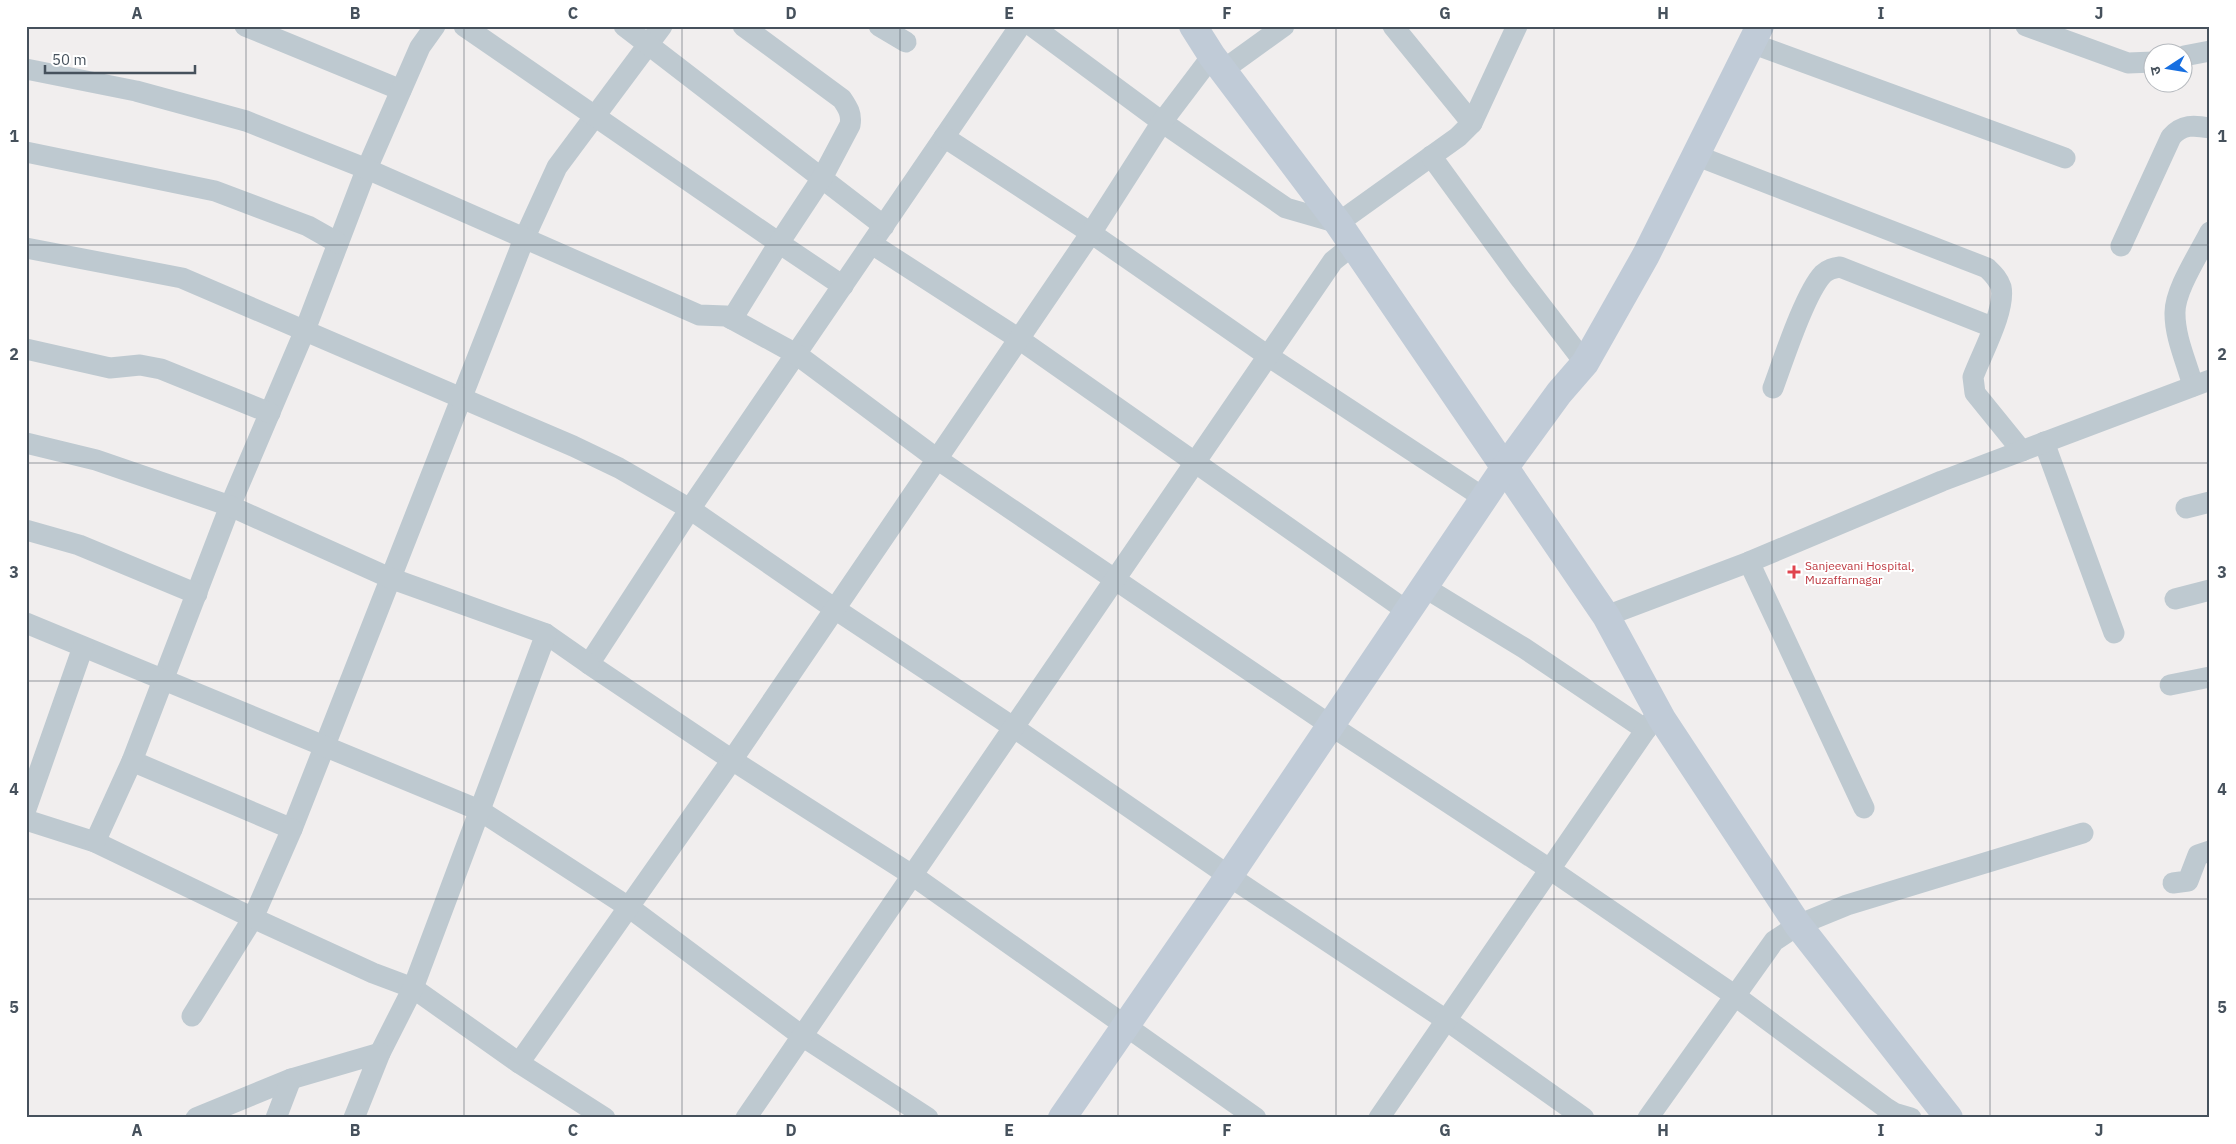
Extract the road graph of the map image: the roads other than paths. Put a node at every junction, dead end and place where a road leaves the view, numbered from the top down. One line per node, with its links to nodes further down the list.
1 (245, 26): 23 (street)
2 (435, 26): 23 (street)
3 (464, 26): 24 (street)
4 (624, 26): 17 (street)
5 (662, 26): 17 (street)
6 (743, 26): 34 (street)
7 (879, 26): 16 (street)
8 (1020, 26): 28 (street)
9 (1032, 26): 25 (street)
10 (1193, 26): 21 (street)
11 (1284, 26): 21 (street)
12 (1393, 26): 26 (street)
13 (1517, 26): 26 (street)
14 (2026, 26): 20 (street)
15 (1756, 34): 30 (street); 32 (street)
16 (906, 42)
17 (649, 44): 24 (street); 34 (street)
18 (2210, 52): 19 (street)
19 (2194, 54)
20 (2144, 62)
21 (1217, 63): 25 (street); 35 (street)
22 (26, 69): 33 (street)
23 (401, 90): 33 (street)
24 (595, 116): 39 (street); 41 (street)
25 (1162, 122): 35 (street); 38 (street)
26 (1472, 123): 31 (street)
27 (2210, 128): 44 (street)
28 (944, 137): 36 (street); 38 (street)
29 (26, 152): 40 (street)
30 (1696, 155): 48 (street); 54 (street)
31 (1431, 156): 35 (street); 54 (street)
32 (2065, 158)
33 (367, 169): 39 (street); 40 (street)
34 (822, 178): 36 (street); 41 (street)
35 (1338, 223): 43 (street)
36 (884, 226): 42 (street)
37 (2210, 232): 55 (street)
38 (1091, 233): 50 (street); 53 (street)
39 (524, 239): 47 (street); 57 (street)
40 (338, 242): 49 (street)
41 (779, 243): 46 (street); 47 (street)
42 (872, 244): 46 (street); 50 (street)
43 (1353, 245): 53 (street); 64 (street)
44 (2120, 246)
45 (26, 248): 49 (street)
46 (843, 286): 52 (street)
47 (732, 319): 52 (street)
48 (1992, 327): 56 (street); 61 (street)
49 (305, 330): 57 (street); 58 (street)
50 (1019, 339): 62 (street); 63 (street)
51 (26, 349): 58 (street)
52 (796, 354): 62 (street); 69 (street)
53 (1268, 356): 63 (street); 65 (street)
54 (1585, 363): 64 (street)
55 (2202, 383): 59 (street)
56 (1773, 388)
57 (461, 399): 69 (street); 72 (street)
58 (270, 413): 67 (street)
59 (2044, 442): 61 (street); 82 (street)
60 (26, 443): 67 (street)
61 (2022, 451): 71 (street)
62 (937, 459): 73 (street); 78 (street)
63 (1195, 462): 73 (street); 79 (street)
64 (1505, 466): 65 (street); 80 (street)
65 (1484, 498): 74 (street)
66 (2210, 502): 68 (street)
67 (230, 506): 72 (street); 76 (street)
68 (2186, 508)
69 (690, 509): 78 (street); 85 (street)
70 (26, 530): 76 (street)
71 (1749, 562): 80 (street); 95 (street)
72 (390, 578): 83 (street); 92 (street)
73 (1115, 578): 90 (street); 91 (street)
74 (1424, 587): 79 (street); 89 (street)
75 (2210, 590): 77 (street)
76 (196, 594): 87 (street)
77 (2175, 599)
78 (835, 609): 91 (street); 93 (street)
79 (1407, 610): 90 (street)
80 (1606, 616): 89 (street)
81 (26, 623): 84 (street)
82 (2114, 633)
83 (546, 634): 85 (street); 96 (street)
84 (83, 647): 87 (street); 97 (street)
85 (589, 664): 93 (street)
86 (2210, 677): 88 (street)
87 (163, 680): 92 (street); 94 (street)
88 (2170, 685)
89 (1652, 721): 102 (street); 108 (street)
90 (1330, 725): 102 (street); 104 (street)
91 (1013, 727): 103 (street); 104 (street)
92 (324, 747): 96 (street); 98 (street)
93 (732, 760): 103 (street); 106 (street)
94 (132, 761): 98 (street); 100 (street)
95 (1864, 808)
96 (479, 810): 106 (street); 109 (street)
97 (27, 820): 100 (street)
98 (292, 829): 107 (street)
99 (2083, 833): 108 (street)
100 (95, 842): 107 (street)
101 (2210, 851): 105 (street)
102 (1551, 870): 110 (street); 112 (street)
103 (912, 875): 113 (street); 114 (street)
104 (1229, 876): 112 (street); 113 (street)
105 (2173, 883)
106 (630, 908): 114 (street); 116 (street)
107 (253, 918): 109 (street); 111 (street)
108 (1798, 925): 110 (street); 118 (street)
109 (413, 988): 115 (street); 116 (street)
110 (1734, 995): 129 (street); 130 (street)
111 (192, 1016)
112 (1446, 1020): 127 (street); 128 (street)
113 (1126, 1024): 125 (street); 126 (street)
114 (802, 1036): 123 (street); 124 (street)
115 (380, 1053): 117 (street); 121 (street)
116 (519, 1063): 122 (street)
117 (292, 1079): 119 (street); 120 (street)
118 (1948, 1117)
119 (196, 1118)
120 (276, 1118)
121 (354, 1118)
122 (605, 1118)
123 (746, 1118)
124 (928, 1118)
125 (1062, 1118)
126 (1256, 1118)
127 (1379, 1118)
128 (1584, 1118)
129 (1648, 1118)
130 (1911, 1118)

